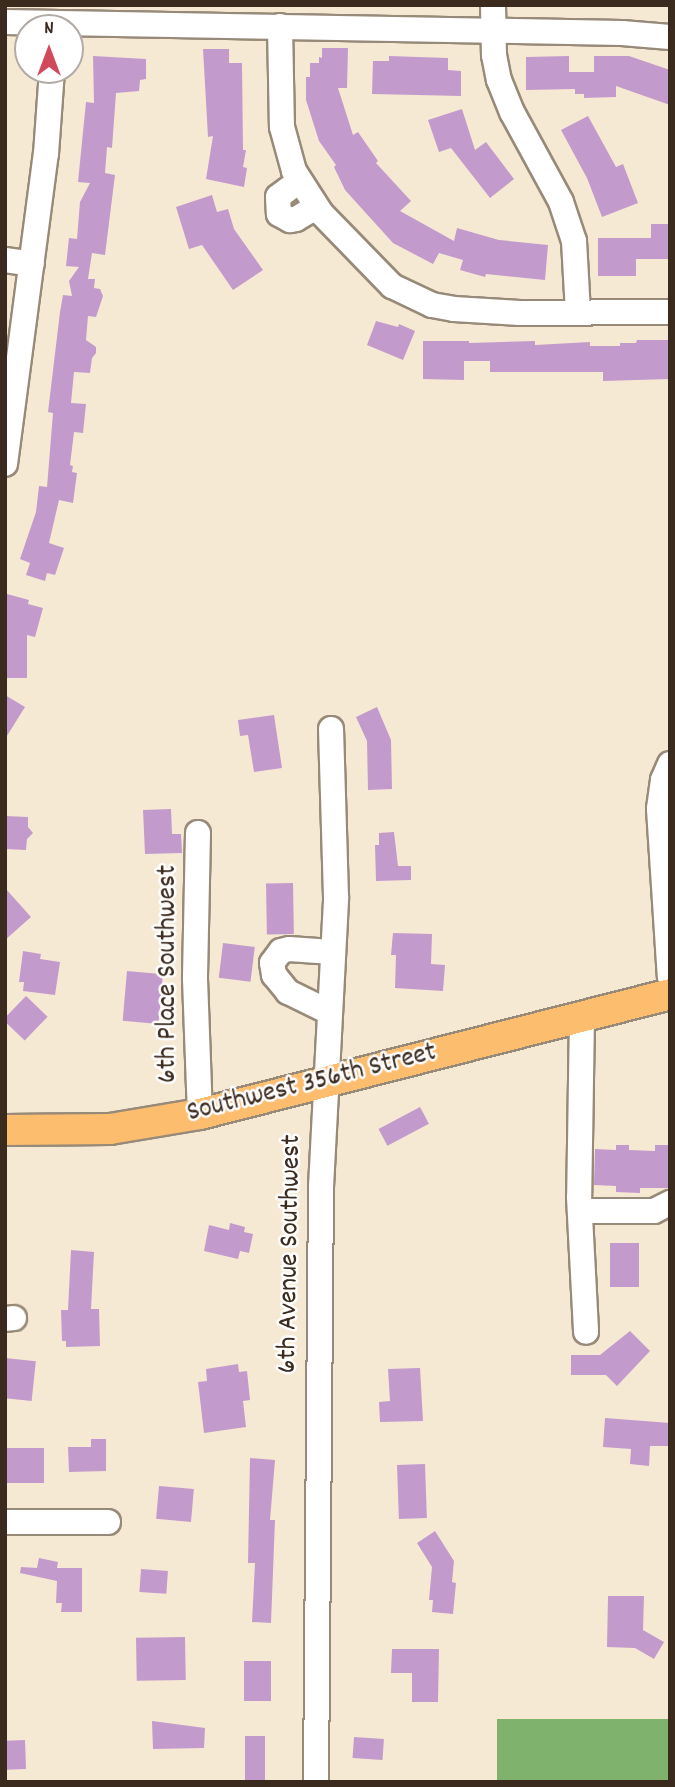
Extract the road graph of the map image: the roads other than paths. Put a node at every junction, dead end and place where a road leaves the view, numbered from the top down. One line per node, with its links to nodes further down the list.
1 (493, 5): 4 (street)
2 (84, 20): 3 (street)
3 (280, 26): 4 (street); 7 (street)
4 (494, 30): 5 (street); 12 (street)
5 (670, 37)
6 (51, 84): 10 (street)
7 (299, 181): 8 (street); 8 (street)
8 (316, 207): 12 (street)
9 (5, 260): 10 (street)
10 (32, 264): 13 (street)
11 (670, 312): 12 (street)
12 (578, 313)
13 (9, 411): 14 (street)
14 (5, 464)
15 (331, 729): 18 (street, 6th Avenue Southwest)
16 (670, 764): 19 (street)
17 (198, 833): 24 (street, 6th Place Southwest)
18 (332, 952): 21 (street, 6th Avenue Southwest); 21 (street)
19 (670, 977)
20 (670, 994): 22 (main road, Southwest 356th Street)
21 (329, 1012): 23 (street, 6th Avenue Southwest)
22 (582, 1016): 23 (main road, Southwest 356th Street); 27 (street)
23 (325, 1081): 24 (main road, Southwest 356th Street); 31 (street, 6th Avenue Southwest)
24 (200, 1114): 25 (main road, Southwest 356th Street)
25 (5, 1130)
26 (670, 1203): 27 (street)
27 (580, 1211): 28 (street)
28 (586, 1332)
29 (5, 1522): 30 (street)
30 (108, 1522)
31 (316, 1782)

